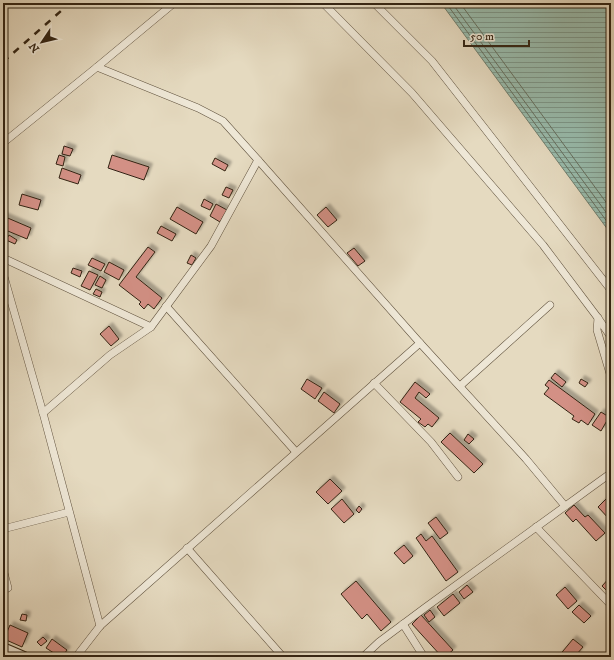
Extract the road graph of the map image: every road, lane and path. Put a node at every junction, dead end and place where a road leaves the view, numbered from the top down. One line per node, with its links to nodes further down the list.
1 (174, 3): 4 (street)
2 (323, 3): 12 (street)
3 (374, 3): 9 (street)
4 (97, 67): 5 (street); 6 (street)
5 (3, 143)
6 (258, 160): 10 (street); 15 (street)
7 (3, 258): 13 (street)
8 (3, 273): 19 (street)
9 (611, 290)
10 (166, 306): 13 (street); 20 (street)
11 (550, 306): 18 (street)
12 (598, 318): 14 (street); 16 (street)
13 (151, 327): 19 (street)
14 (611, 337)
15 (420, 343): 17 (street); 18 (street)
16 (611, 377)
17 (374, 383): 20 (street); 22 (street)
18 (460, 386): 23 (street)
19 (43, 413): 24 (street)
20 (296, 452): 27 (street)
21 (611, 473): 23 (street)
22 (458, 477)
23 (565, 506): 25 (street)
24 (69, 512): 26 (street); 32 (street)
25 (536, 527): 30 (street); 31 (street)
26 (3, 529)
27 (187, 548): 32 (street); 36 (street)
28 (3, 568): 29 (street)
29 (3, 590)
30 (611, 605)
31 (403, 624): 37 (street); 38 (street)
32 (100, 626): 35 (street)
33 (3, 648): 34 (street)
34 (24, 657)
35 (76, 657)
36 (283, 657)
37 (363, 657)
38 (424, 657)

